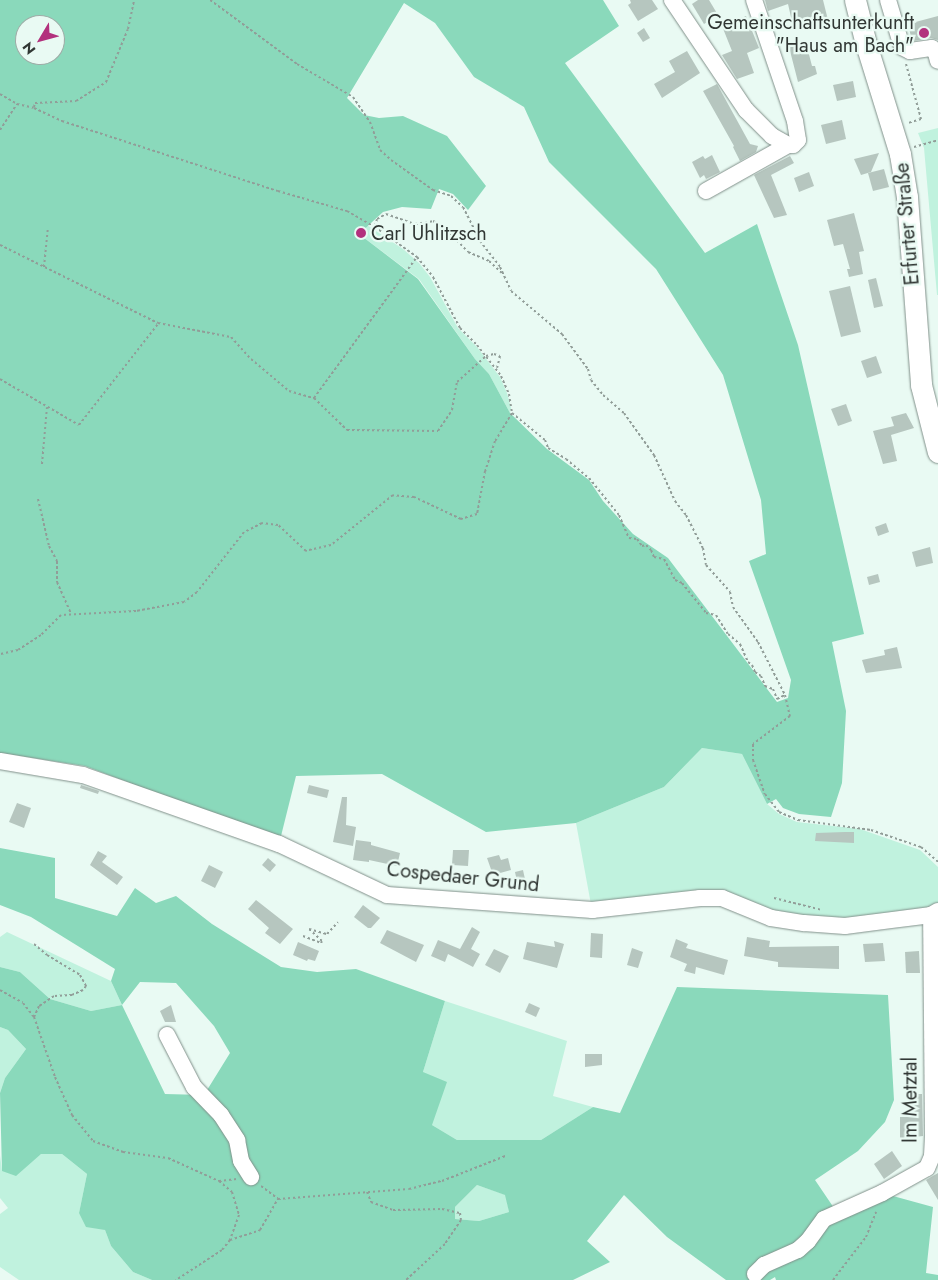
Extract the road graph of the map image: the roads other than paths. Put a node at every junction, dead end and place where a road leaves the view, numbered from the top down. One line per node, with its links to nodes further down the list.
1 (672, 0): 6 (street)
2 (754, 0): 6 (street)
3 (855, 0): 8 (main road, Erfurter Straße)
4 (888, 0): 5 (street)
5 (938, 61)
6 (793, 140): 7 (street)
7 (706, 191)
8 (938, 452)
9 (0, 761): 10 (street, Cospedaer Grund)
10 (934, 913): 13 (street, Im Metztal)
11 (167, 1035): 12 (street)
12 (251, 1178)
13 (754, 1274)

